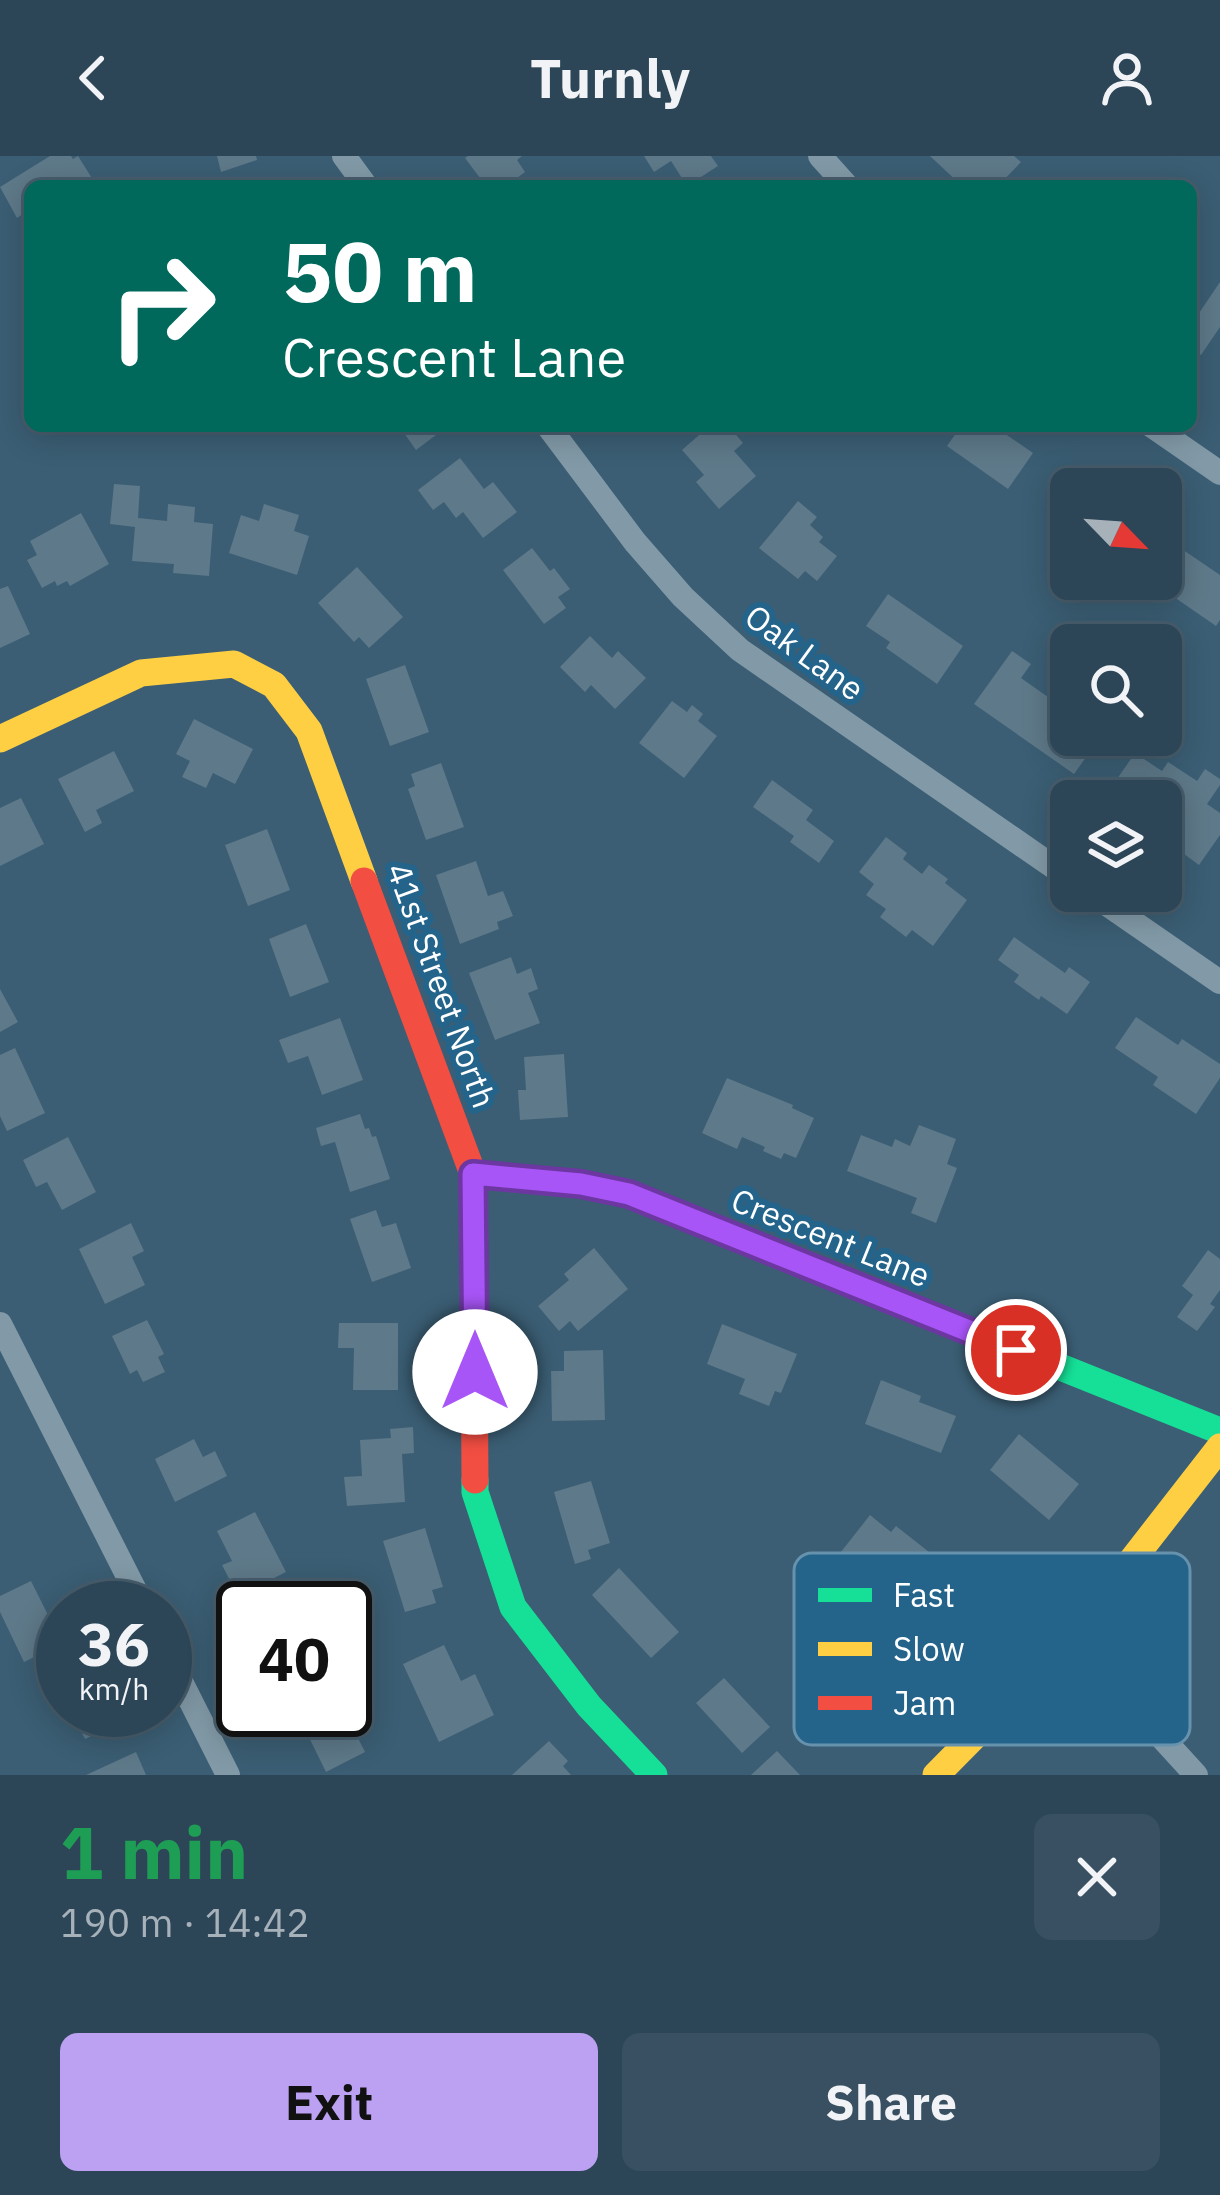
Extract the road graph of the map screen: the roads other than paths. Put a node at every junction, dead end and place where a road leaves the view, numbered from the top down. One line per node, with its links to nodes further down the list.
1 (820, 156): 2 (street)
2 (842, 180)
3 (552, 432): 7 (street, Oak Lane)
4 (1160, 432): 5 (street)
5 (1220, 473)
6 (0, 740): 10 (street, 41st Street North)
7 (1050, 864)
8 (1118, 912): 9 (street)
9 (1220, 982)
10 (473, 1174): 12 (street, Crescent Lane); 20 (street, 41st Street North)
11 (0, 1324): 15 (street)
12 (1220, 1431)
13 (1220, 1447): 14 (street)
14 (1139, 1553)
15 (130, 1581)
16 (192, 1703): 19 (street)
17 (965, 1745): 21 (street)
18 (1169, 1745): 22 (street)
19 (229, 1775)
20 (654, 1775)
21 (935, 1775)
22 (1196, 1775)

